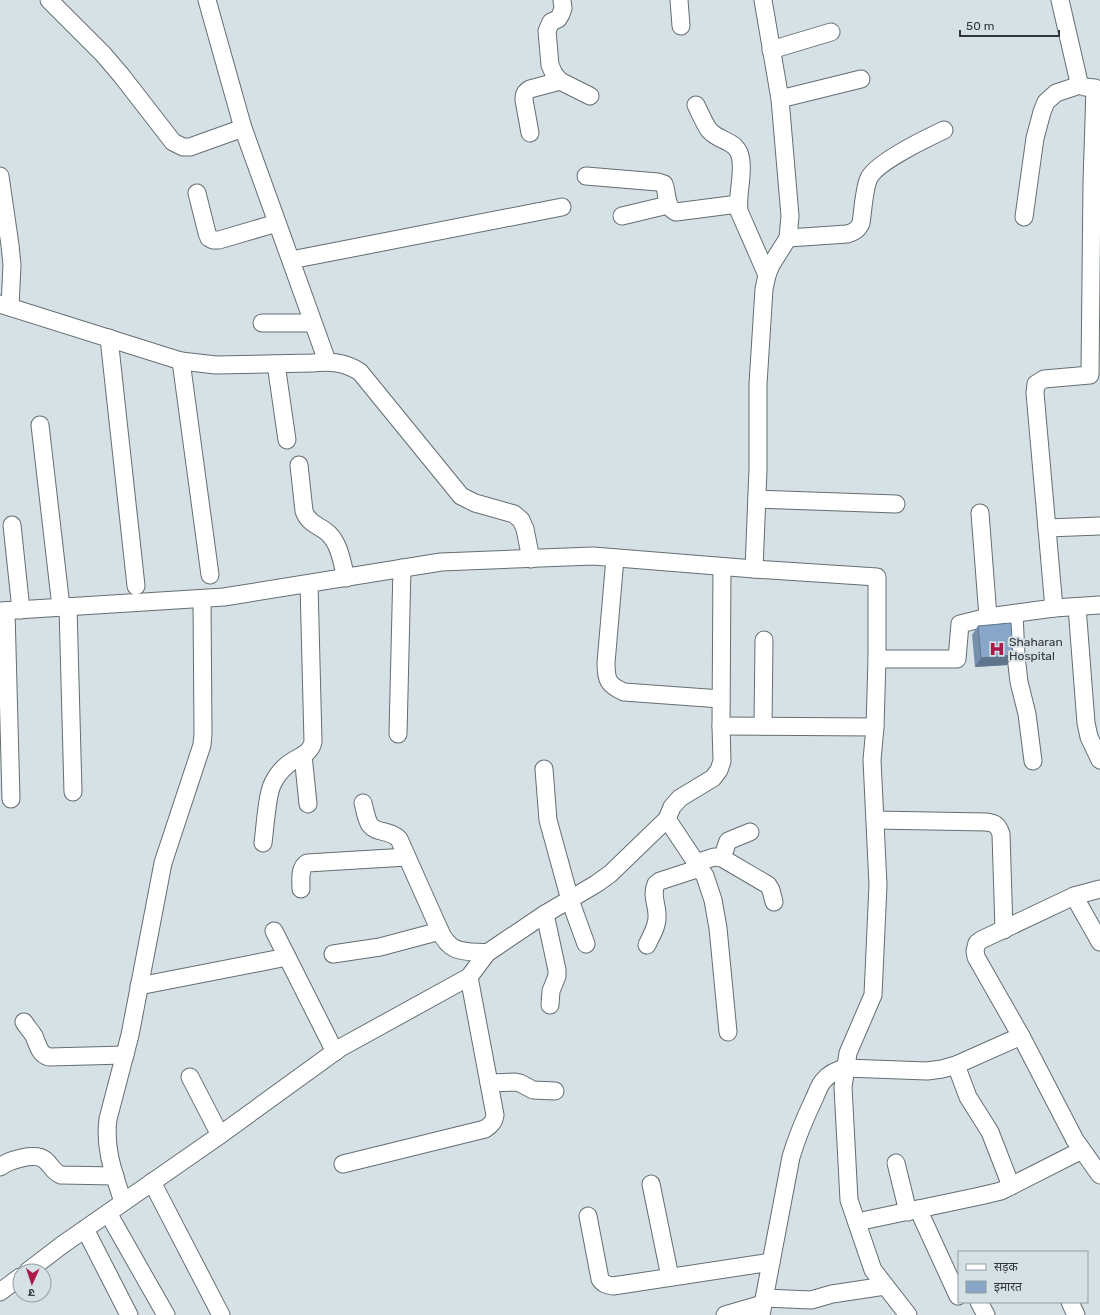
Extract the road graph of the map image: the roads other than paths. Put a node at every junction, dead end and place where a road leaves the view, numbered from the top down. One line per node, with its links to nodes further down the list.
1 (49, 0): 16 (street)
2 (207, 0): 16 (street)
3 (562, 0): 11 (street)
4 (679, 0): 7 (street)
5 (763, 0): 9 (street)
6 (1060, 0): 12 (street)
7 (681, 26)
8 (831, 32): 9 (street)
9 (771, 50): 14 (street)
10 (861, 79): 14 (street)
11 (560, 80): 13 (street); 18 (street)
12 (1092, 86): 24 (street); 27 (street)
13 (590, 96)
14 (780, 99): 29 (street)
15 (696, 105): 22 (street)
16 (243, 128): 28 (street)
17 (944, 130): 29 (street)
18 (530, 133)
19 (0, 176): 32 (street)
20 (586, 176): 23 (street)
21 (198, 193): 28 (street)
22 (738, 204): 23 (street); 31 (street)
23 (668, 205): 26 (street)
24 (1096, 206): 39 (street)
25 (562, 207): 30 (street)
26 (622, 216)
27 (1024, 217)
28 (277, 223): 30 (street)
29 (788, 238): 31 (street)
30 (291, 260): 33 (street)
31 (767, 275): 43 (street)
32 (5, 306): 35 (street)
33 (313, 322): 34 (street); 37 (street)
34 (262, 323)
35 (109, 338): 36 (street); 57 (street)
36 (181, 361): 38 (street); 54 (street)
37 (326, 361): 38 (street); 50 (street)
38 (276, 364): 41 (street)
39 (1095, 375): 48 (street)
40 (40, 424): 60 (street)
41 (288, 440)
42 (299, 464): 55 (street)
43 (757, 499): 44 (street); 53 (street)
44 (896, 504)
45 (980, 513): 65 (street)
46 (12, 525): 63 (street)
47 (1100, 526): 48 (street)
48 (1047, 528): 62 (street)
49 (615, 558): 50 (street); 51 (street); 68 (street)
50 (531, 559): 52 (street)
51 (722, 567): 53 (street); 68 (street)
52 (402, 568): 55 (street); 72 (street)
53 (754, 569): 67 (street)
54 (210, 575)
55 (346, 578): 56 (street)
56 (309, 584): 58 (street); 73 (street)
57 (136, 586)
58 (202, 599): 60 (street); 104 (street)
59 (1100, 605): 61 (street)
60 (64, 607): 63 (street); 77 (street)
61 (1077, 607): 62 (street); 74 (street)
62 (1054, 608): 64 (street)
63 (9, 611): 78 (street)
64 (1014, 614): 65 (street); 75 (street)
65 (988, 617): 67 (street)
66 (764, 640): 70 (street)
67 (877, 659): 71 (street)
68 (721, 699): 69 (street)
69 (721, 726): 70 (street); 81 (street)
70 (763, 726): 71 (street)
71 (875, 727): 82 (street)
72 (398, 734)
73 (303, 755): 79 (street); 84 (street)
74 (1100, 760)
75 (1033, 761)
76 (544, 769): 91 (street)
77 (73, 792)
78 (10, 799)
79 (308, 804)
80 (363, 804): 85 (street)
81 (667, 819): 87 (street); 91 (street)
82 (875, 820): 94 (street); 112 (street)
83 (750, 832): 86 (street)
84 (263, 843)
85 (407, 857): 88 (street); 96 (street)
86 (722, 858): 87 (street); 92 (street)
87 (698, 866): 99 (street); 107 (street)
88 (301, 889)
89 (1100, 889): 90 (street)
90 (1074, 896): 94 (street); 97 (street)
91 (570, 900): 93 (street); 98 (street)
92 (774, 902)
93 (545, 914): 100 (street); 105 (street)
94 (1004, 930): 108 (street)
95 (274, 931): 102 (street)
96 (440, 931): 100 (street); 101 (street)
97 (1100, 942)
98 (586, 944)
99 (647, 945)
100 (487, 953): 103 (street)
101 (333, 954)
102 (287, 957): 104 (street); 109 (street)
103 (469, 977): 109 (street); 114 (street)
104 (139, 986): 110 (street)
105 (550, 1005)
106 (24, 1022): 110 (street)
107 (728, 1032)
108 (1021, 1036): 111 (street); 117 (street)
109 (335, 1052): 116 (street)
110 (125, 1055): 122 (street)
111 (956, 1065): 112 (street); 125 (street)
112 (845, 1068): 130 (street); 132 (street)
113 (190, 1077): 116 (street)
114 (489, 1083): 115 (street); 119 (street)
115 (555, 1091)
116 (220, 1135): 123 (street)
117 (1082, 1150): 121 (street); 125 (street)
118 (896, 1163): 127 (street)
119 (343, 1164)
120 (0, 1167): 122 (street)
121 (1100, 1175)
122 (115, 1176): 126 (street)
123 (152, 1182): 126 (street); 144 (street)
124 (651, 1184): 134 (street)
125 (1011, 1186): 127 (street)
126 (123, 1202): 128 (street)
127 (913, 1211): 130 (street); 138 (street)
128 (108, 1213): 131 (street); 143 (street)
129 (588, 1216): 134 (street)
130 (857, 1222): 137 (street)
131 (85, 1229): 133 (street); 142 (street)
132 (771, 1262): 134 (street); 141 (street)
133 (39, 1263)
134 (670, 1277)
135 (12, 1281): 136 (street)
136 (2, 1286)
137 (885, 1286): 141 (street); 146 (street)
138 (958, 1296)
139 (980, 1303): 147 (street)
140 (1070, 1303): 148 (street)
141 (763, 1306): 145 (street)
142 (129, 1315)
143 (166, 1315)
144 (221, 1315)
145 (725, 1315)
146 (908, 1315)
147 (986, 1315)
148 (1076, 1315)

